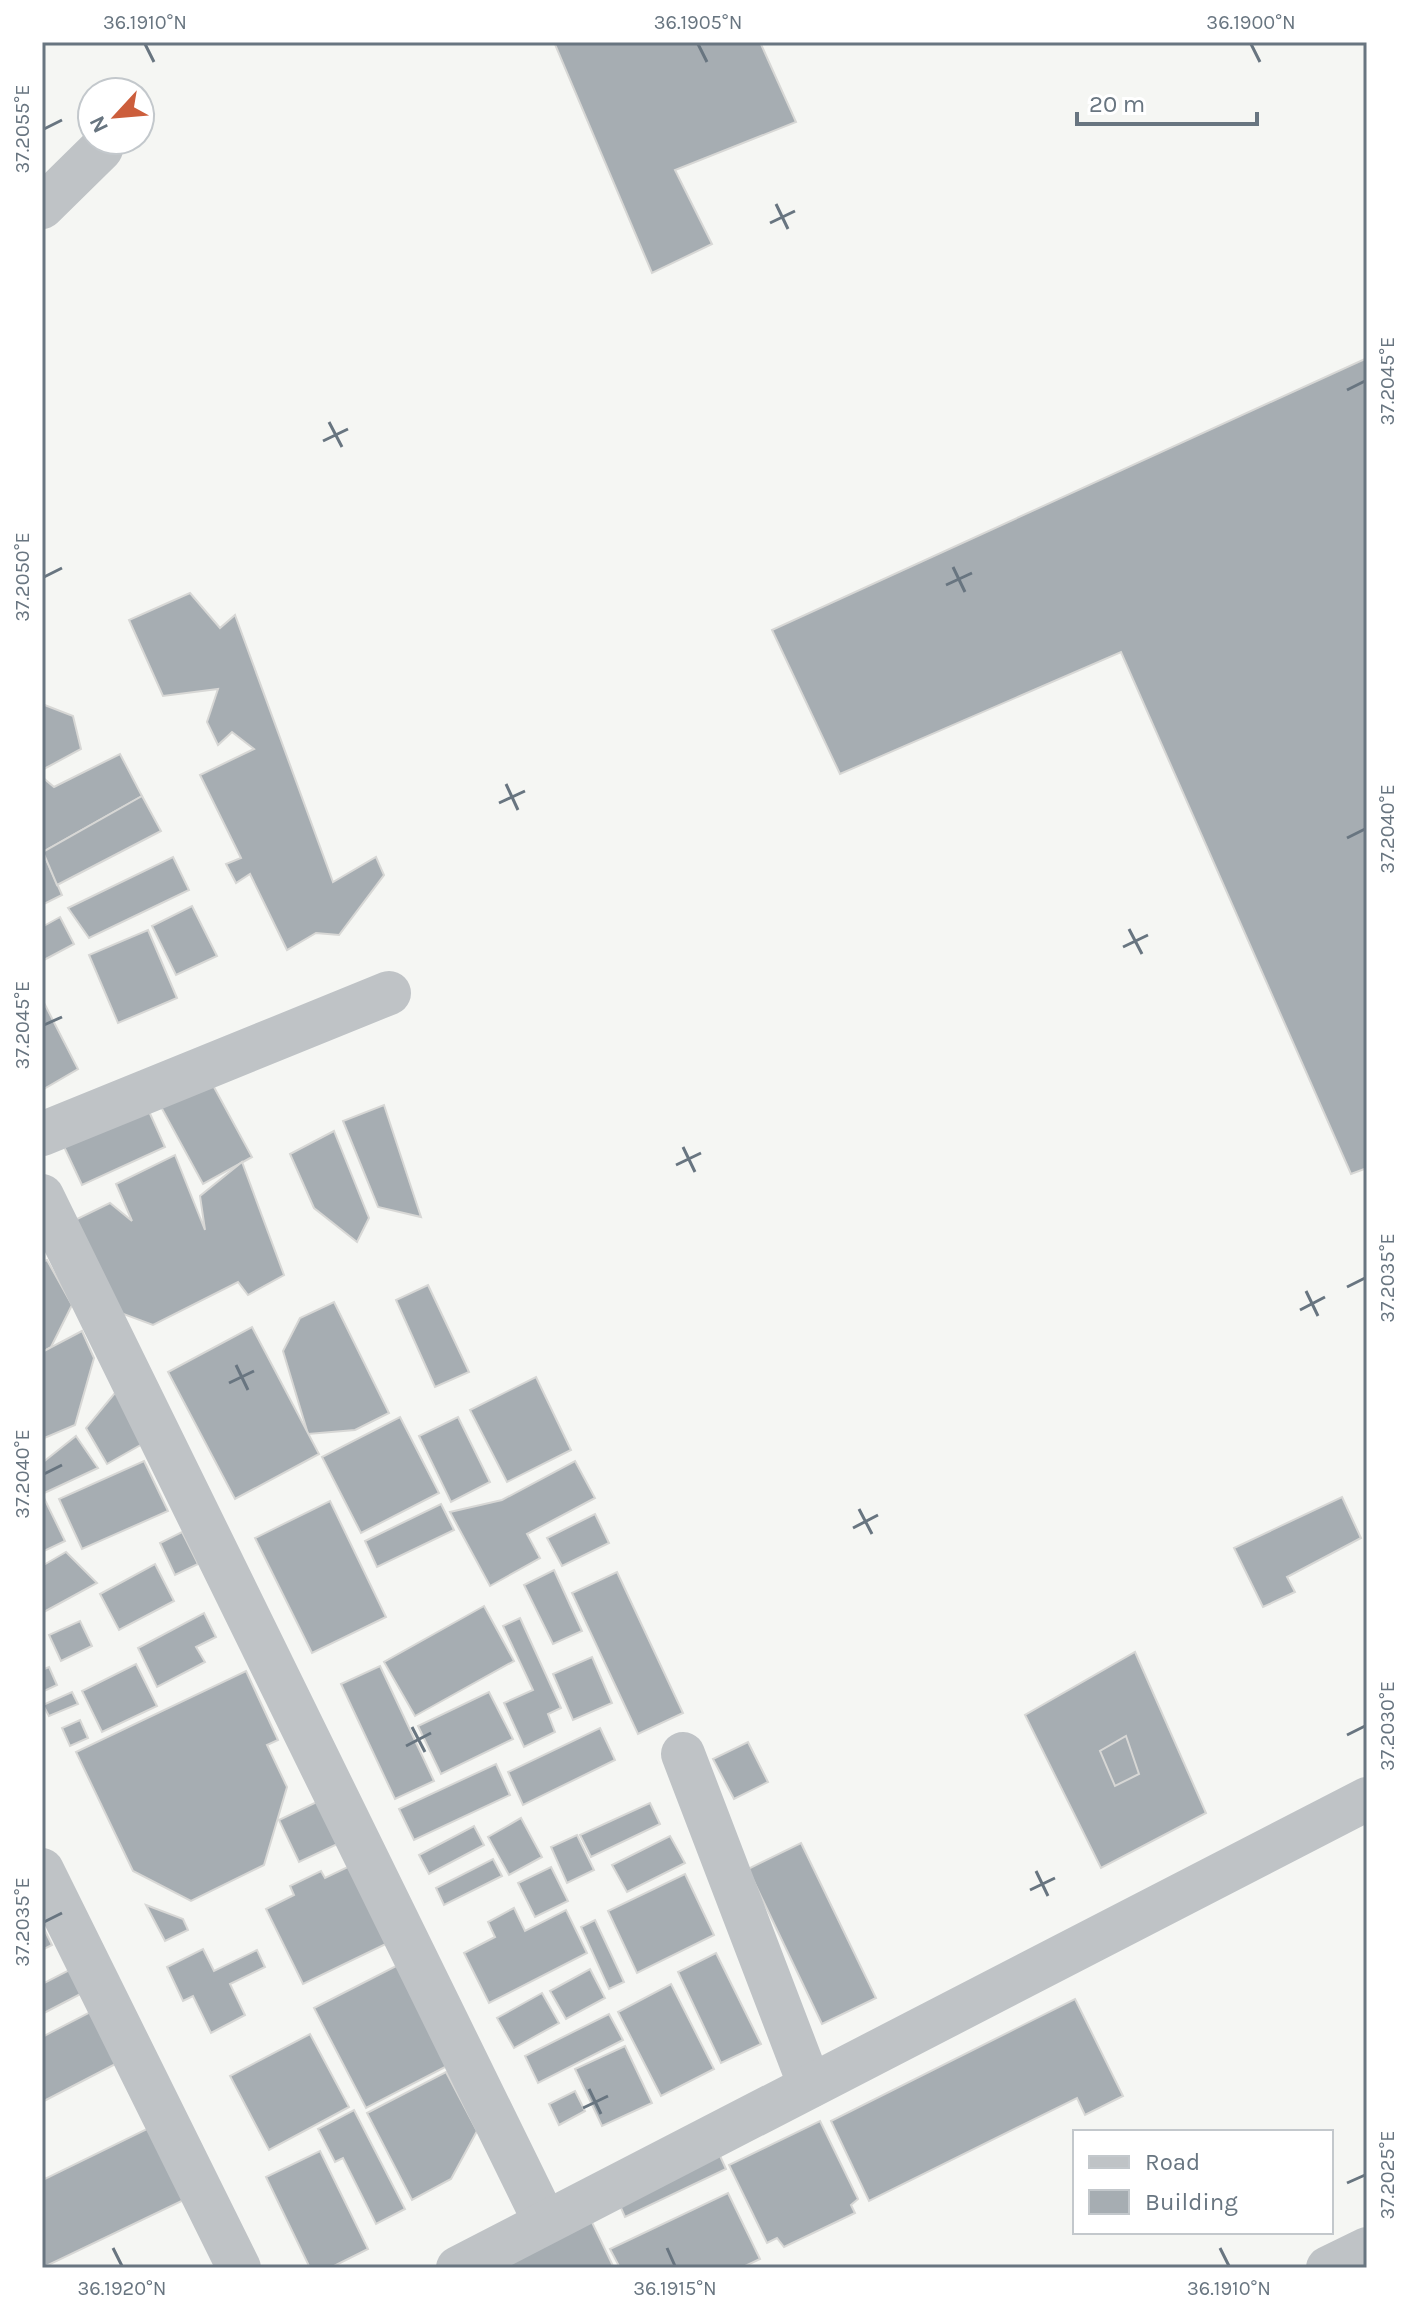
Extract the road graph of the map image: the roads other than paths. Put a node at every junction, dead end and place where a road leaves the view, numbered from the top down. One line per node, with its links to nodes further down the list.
1 (94, 156): 2 (street)
2 (42, 207)
3 (389, 993): 4 (street)
4 (42, 1134)
5 (42, 1196): 10 (street)
6 (683, 1754): 9 (street)
7 (1367, 1799): 9 (street)
8 (42, 1870): 12 (street)
9 (810, 2086): 10 (street)
10 (545, 2222): 13 (street)
11 (1367, 2249): 14 (street)
12 (239, 2268)
13 (458, 2268)
14 (1328, 2268)

